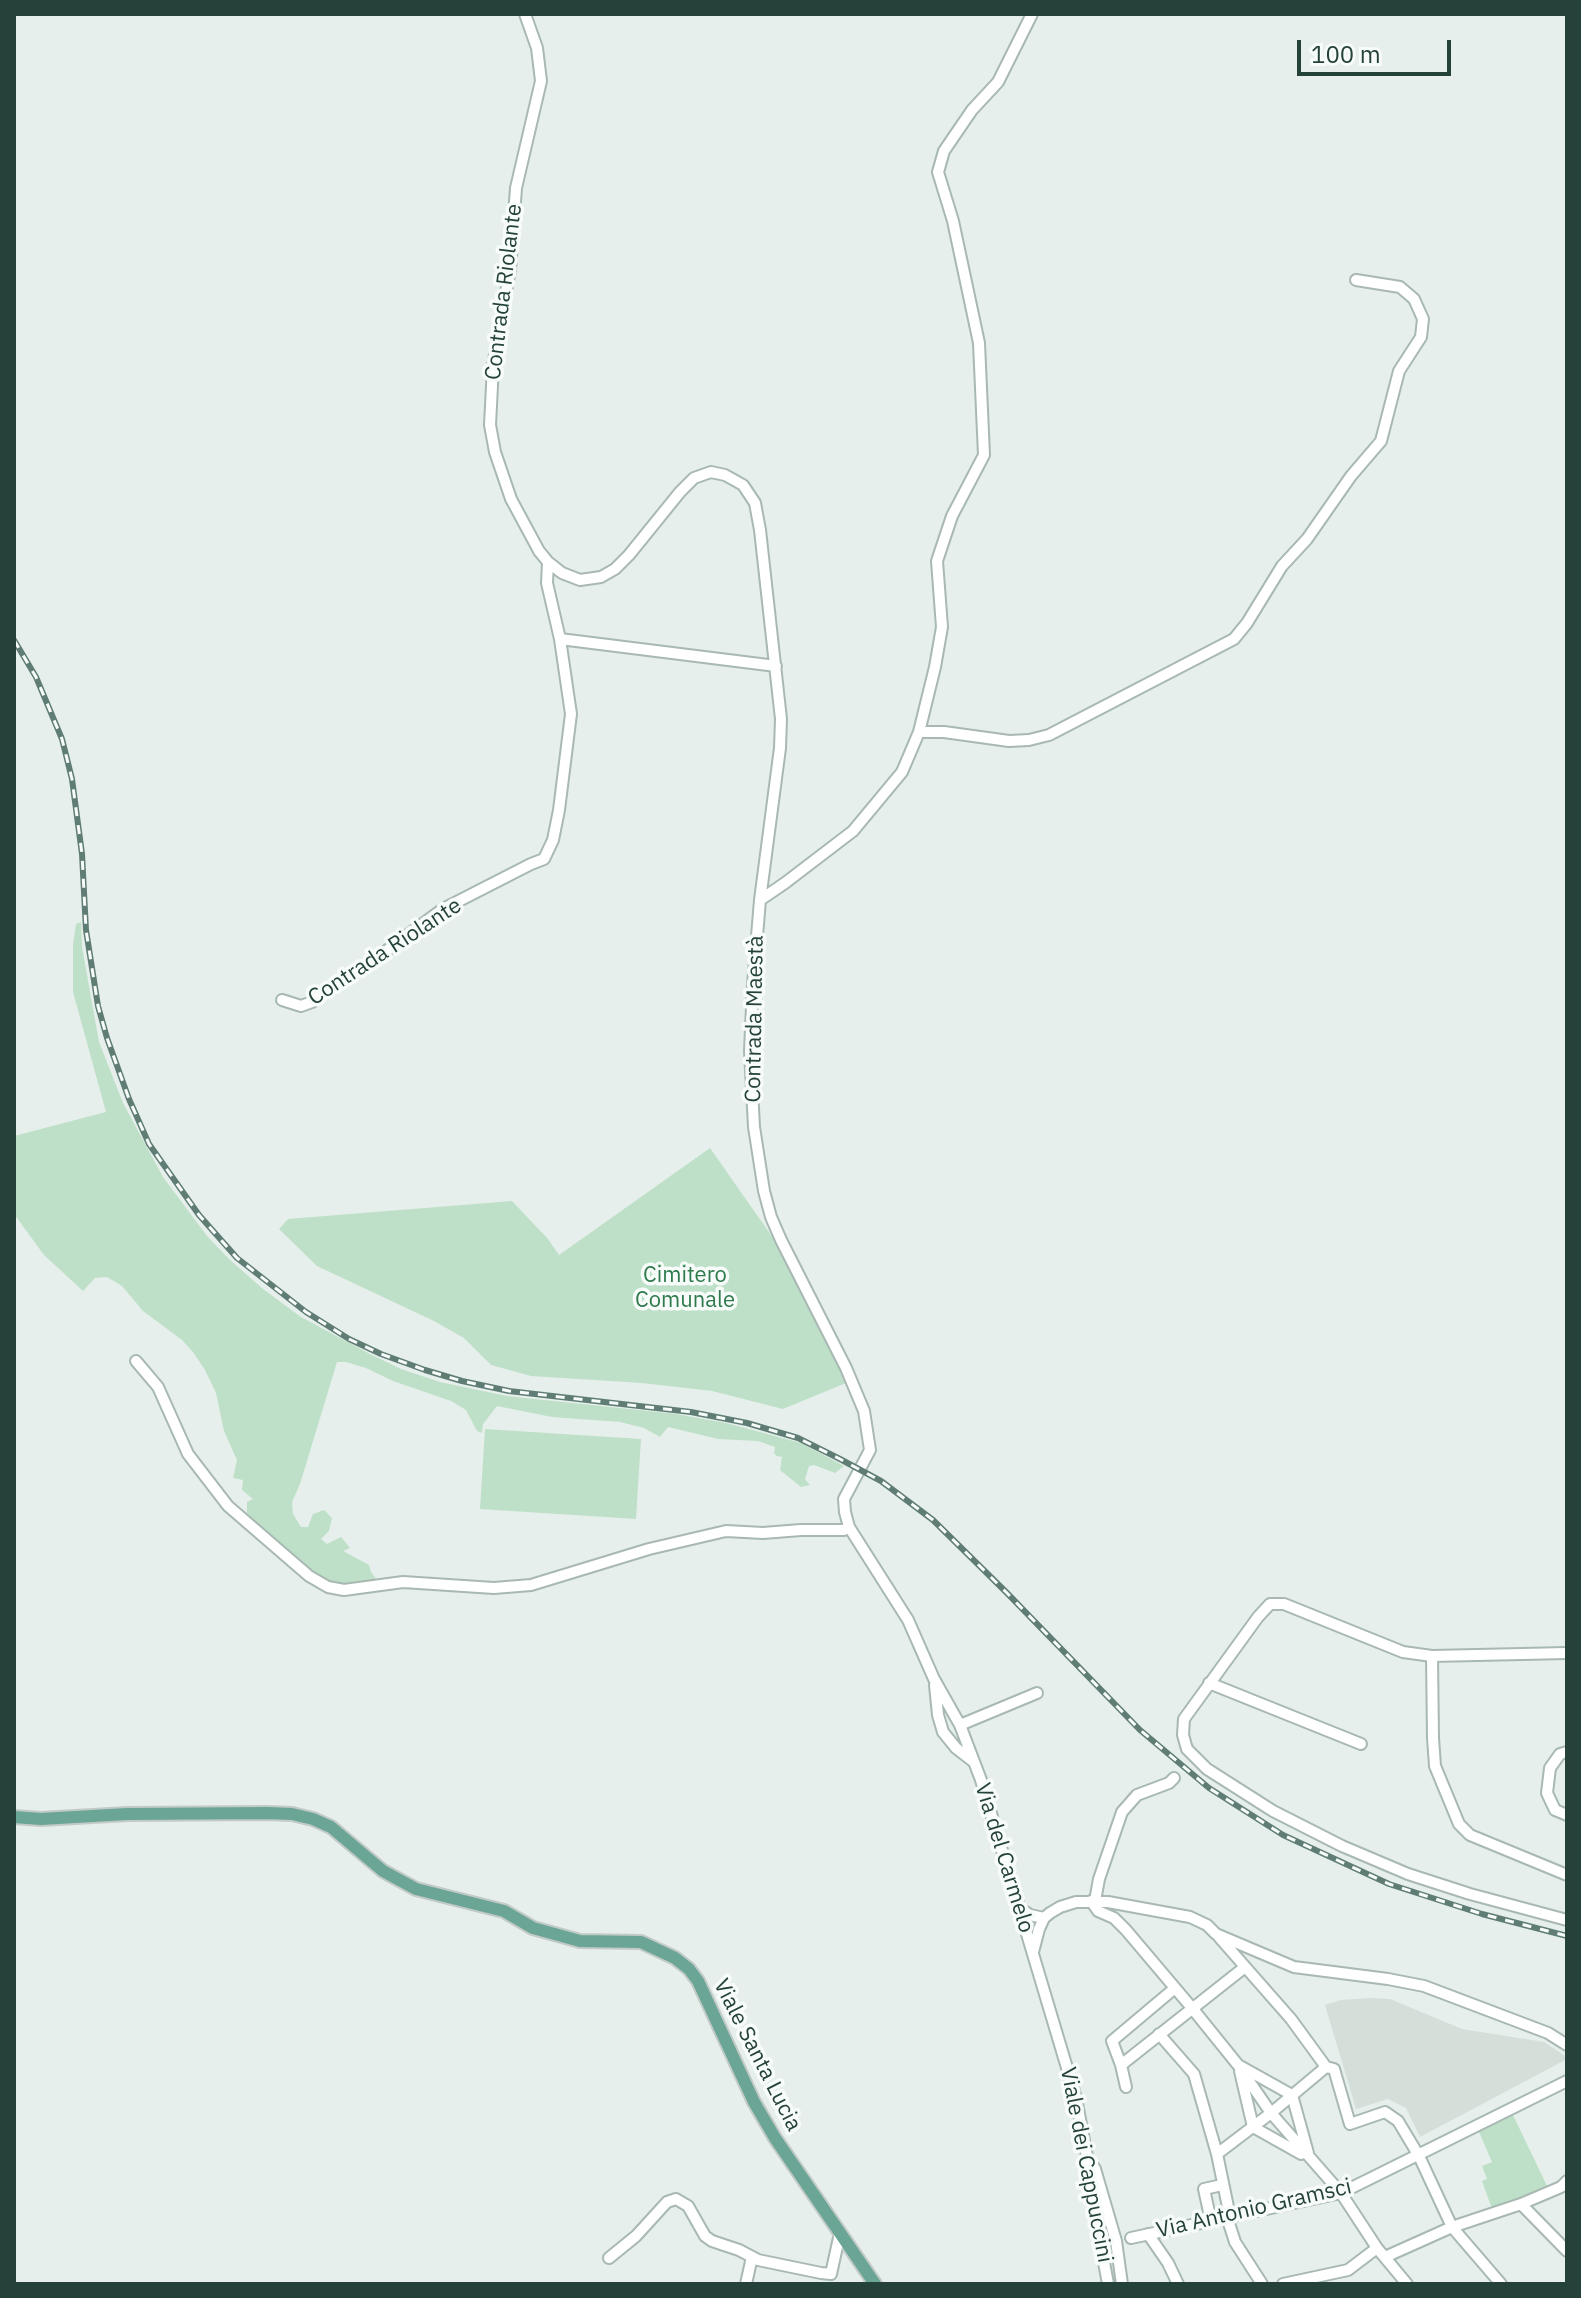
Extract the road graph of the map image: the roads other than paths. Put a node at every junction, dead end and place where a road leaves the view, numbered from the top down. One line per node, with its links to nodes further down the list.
1 (525, 14): 4 (street, Contrada Riolante)
2 (1032, 14): 7 (street)
3 (1356, 280): 7 (street)
4 (548, 562): 5 (street, Contrada Riolante); 6 (street)
5 (560, 639): 6 (street); 9 (street, Contrada Riolante)
6 (776, 666): 8 (street, Contrada Maestà)
7 (919, 732): 8 (street)
8 (760, 900): 11 (street, Contrada Maestà)
9 (282, 1000)
10 (136, 1361): 11 (street)
11 (849, 1527): 14 (street, Via del Carmelo)
12 (1567, 1653): 13 (street)
13 (1432, 1656): 15 (street); 24 (street)
14 (934, 1679): 17 (street, Via del Carmelo); 20 (street, Via del Carmelo)
15 (1209, 1683): 18 (street); 28 (street)
16 (1037, 1693): 17 (street)
17 (960, 1725): 20 (street, Via del Carmelo)
18 (1361, 1744)
19 (1567, 1752): 22 (street)
20 (974, 1762): 26 (street, Via del Carmelo)
21 (1174, 1778): 25 (street)
22 (1567, 1815)
23 (14, 1817): 55 (main road, Viale Santa Lucia)
24 (1567, 1875)
25 (1093, 1901): 27 (street); 29 (street); 32 (street)
26 (1019, 1908): 27 (street); 30 (street, Via del Carmelo)
27 (1044, 1918): 30 (street)
28 (1567, 1920)
29 (1216, 1934): 31 (street); 35 (street)
30 (1033, 1954): 45 (street, Viale dei Cappuccini)
31 (1245, 1967): 33 (street); 38 (street)
32 (1175, 1988): 33 (street); 36 (street)
33 (1192, 2008): 34 (street); 37 (street)
34 (1159, 2034): 36 (street); 44 (street)
35 (1567, 2045)
36 (1121, 2065): 40 (street)
37 (1238, 2065): 41 (street); 42 (street); 43 (street)
38 (1326, 2067): 41 (street); 46 (street)
39 (1567, 2081): 46 (street, Via Antonio Gramsci)
40 (1126, 2087)
41 (1292, 2095): 42 (street); 47 (street)
42 (1271, 2113): 43 (street); 47 (street)
43 (1253, 2127): 44 (street); 47 (street)
44 (1217, 2154): 48 (street)
45 (1087, 2156): 57 (street); 66 (street, Viale dei Cappuccini)
46 (1419, 2156): 50 (street, Via Antonio Gramsci); 54 (street)
47 (1310, 2159): 50 (street)
48 (1222, 2185): 52 (street); 53 (street)
49 (1565, 2187): 51 (street)
50 (1341, 2193): 52 (street, Via Antonio Gramsci); 59 (street)
51 (1521, 2204): 54 (street); 58 (street)
52 (1227, 2217): 53 (street, Via Antonio Gramsci); 63 (street)
53 (1211, 2221): 56 (street, Via Antonio Gramsci)
54 (1452, 2227): 59 (street); 72 (street)
55 (840, 2233): 62 (street); 65 (main road, Viale Santa Lucia)
56 (1148, 2234): 57 (street, Via Antonio Gramsci); 68 (street)
57 (1124, 2240): 67 (street)
58 (1567, 2251)
59 (1381, 2253): 70 (street); 71 (street)
60 (752, 2257): 61 (street); 62 (street); 64 (street)
61 (609, 2258)
62 (830, 2279)
63 (1263, 2283): 69 (street)
64 (746, 2284)
65 (875, 2284)
66 (1108, 2284)
67 (1122, 2284)
68 (1178, 2284)
69 (1248, 2284)
70 (1283, 2284)
71 (1407, 2284)
72 (1501, 2284)

